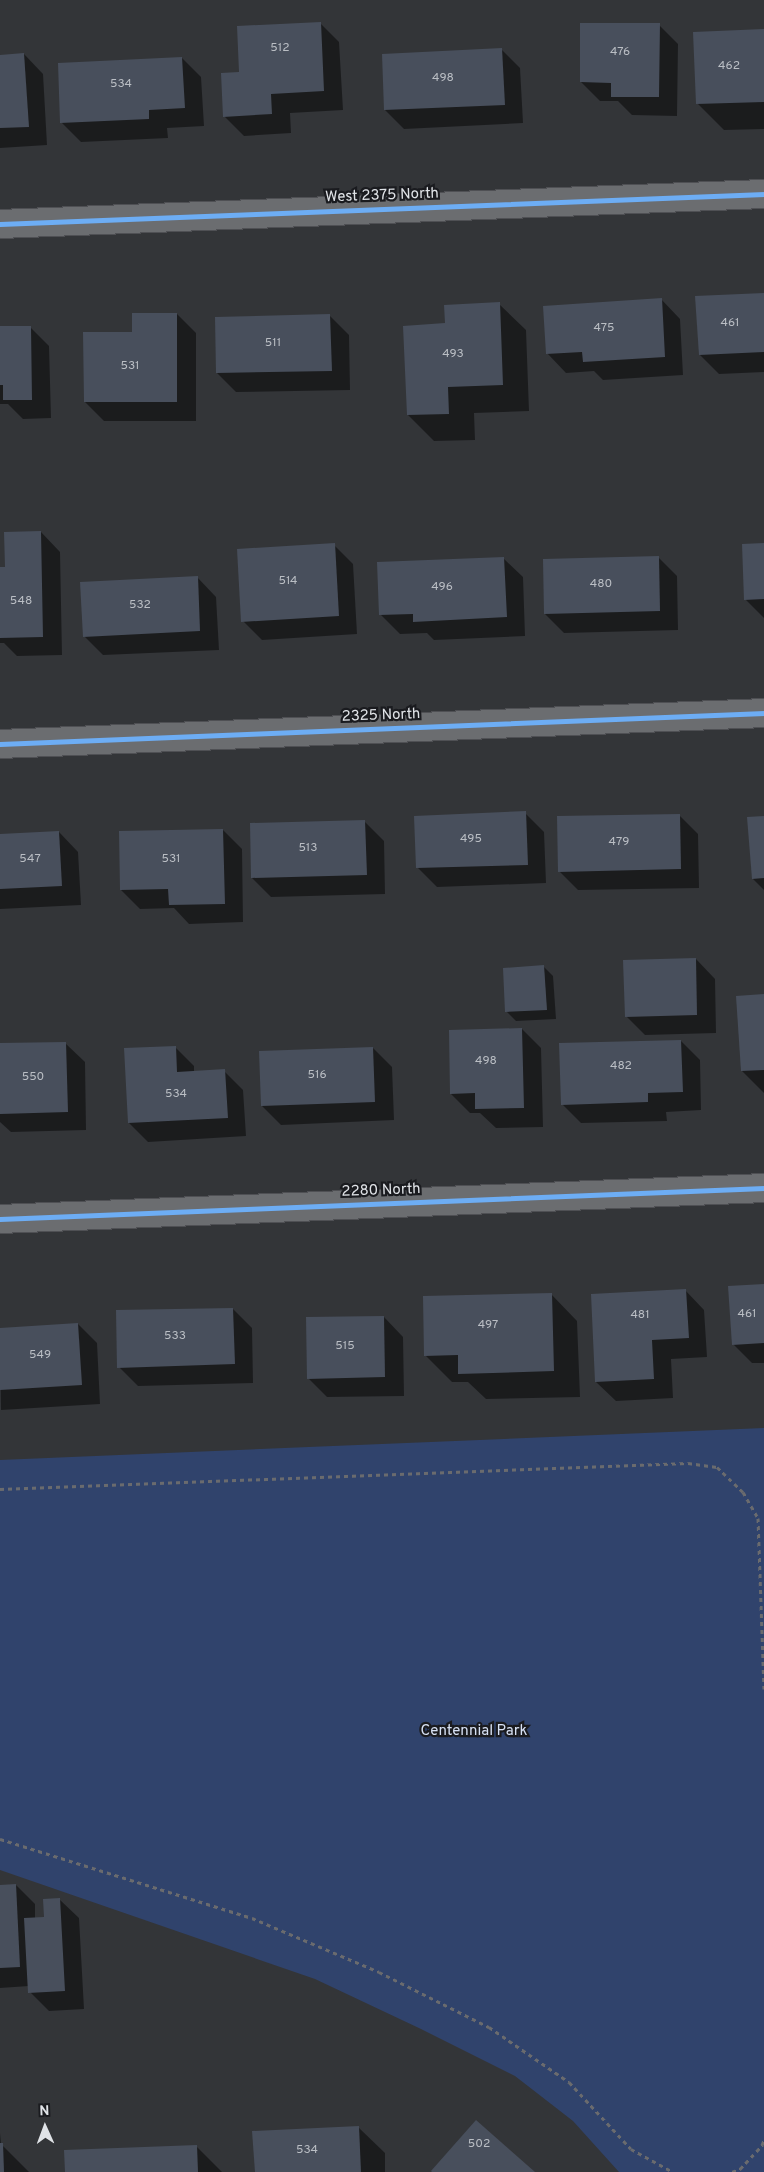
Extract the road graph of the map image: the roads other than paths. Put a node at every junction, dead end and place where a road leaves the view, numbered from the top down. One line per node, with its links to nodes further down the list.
1 (764, 194): 2 (street, West 2375 North)
2 (0, 224)
3 (764, 713): 4 (street, 2325 North)
4 (0, 744)
5 (764, 1188): 6 (street, 2280 North)
6 (0, 1219)

